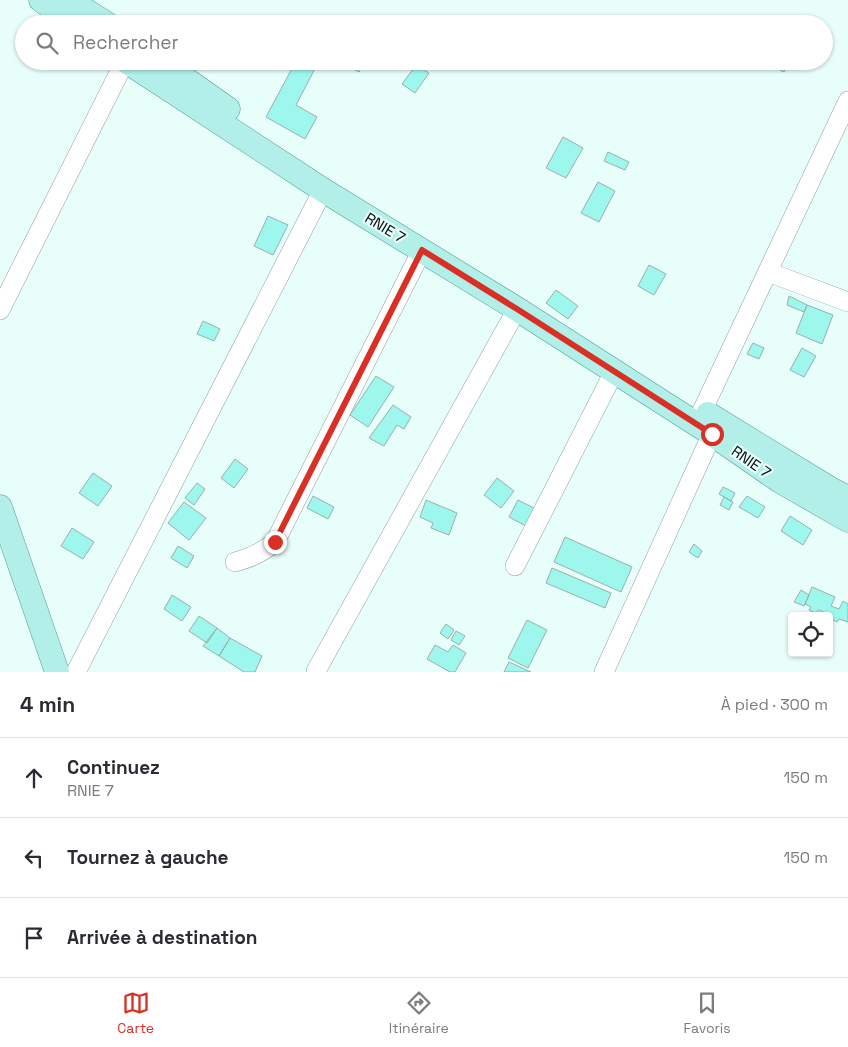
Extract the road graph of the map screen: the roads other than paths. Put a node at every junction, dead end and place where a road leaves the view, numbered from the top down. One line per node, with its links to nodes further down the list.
1 (41, 0): 3 (main road)
2 (69, 0): 4 (main road)
3 (62, 15)
4 (93, 15)
5 (121, 70): 14 (street)
6 (140, 70): 9 (main road, RNIE 7 / RNIE 7)
7 (173, 70): 16 (main road, RNIE 7 / RNIE 7)
8 (848, 102): 11 (street)
9 (323, 190): 10 (main road, RNIE 7 / RNIE 7); 24 (street)
10 (422, 250): 13 (main road, RNIE 7 / RNIE 7); 20 (street)
11 (768, 272): 12 (street); 16 (street)
12 (848, 302)
13 (517, 309): 15 (main road, RNIE 7 / RNIE 7); 22 (street)
14 (0, 310)
15 (614, 372): 16 (main road, RNIE 7 / RNIE 7); 21 (street)
16 (703, 423): 17 (main road, RNIE 7 / RNIE 7); 19 (main road, RNIE 7 / RNIE 7); 25 (street)
17 (848, 498)
18 (0, 507): 23 (main road)
19 (848, 520)
20 (235, 562)
21 (515, 566)
22 (316, 671)
23 (57, 672)
24 (76, 672)
25 (604, 672)

